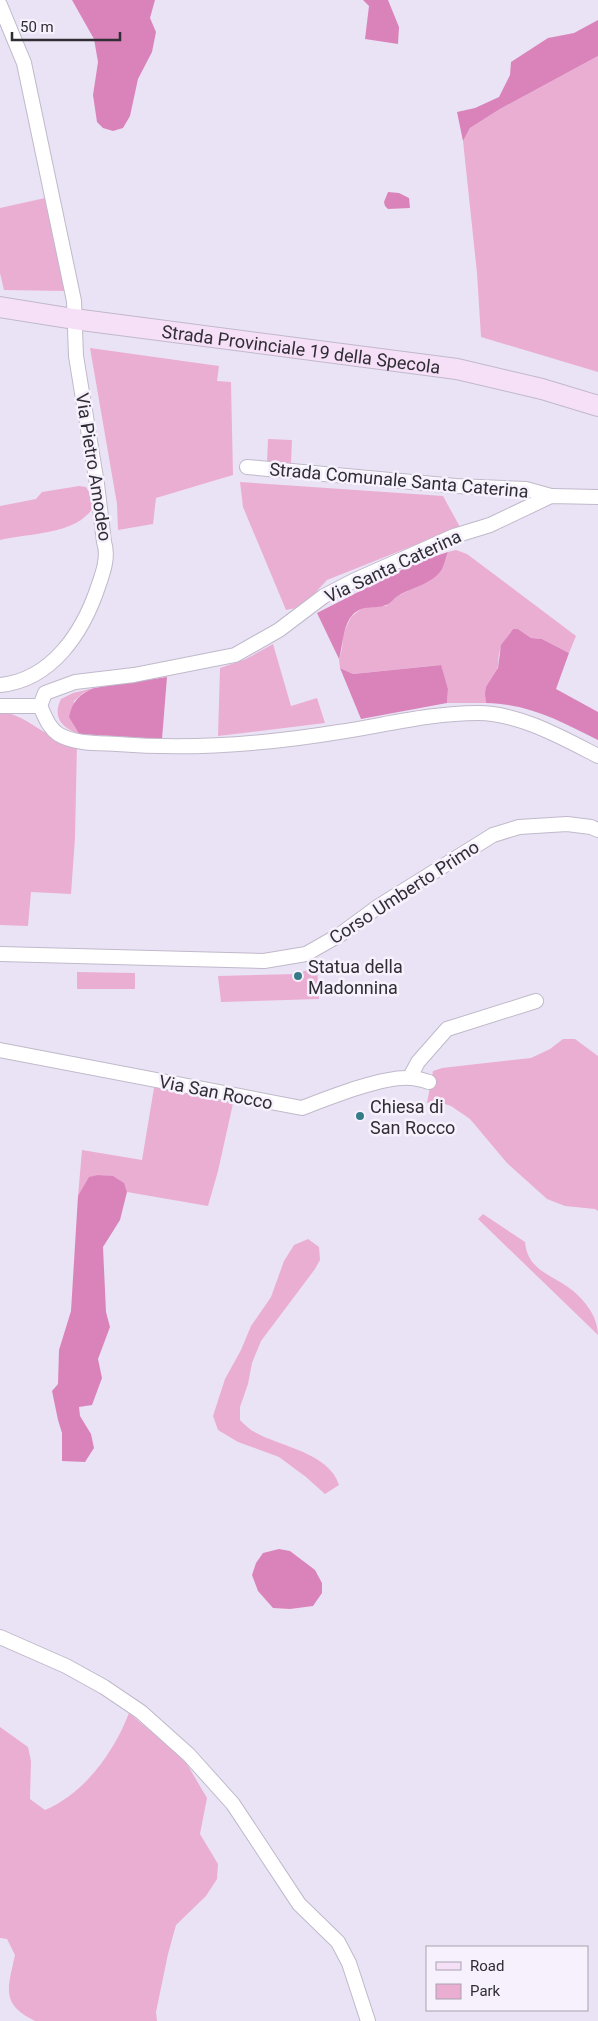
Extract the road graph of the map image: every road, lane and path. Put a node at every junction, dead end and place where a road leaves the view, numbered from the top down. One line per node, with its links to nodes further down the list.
1 (0, 5): 3 (street, Via Pietro Amodeo)
2 (0, 306): 3 (main road, Strada Provinciale 19 della Specola)
3 (74, 319): 4 (main road, Strada Provinciale 19 della Specola); 8 (street, Via Pietro Amodeo)
4 (598, 406)
5 (247, 467): 6 (street, Strada Comunale Santa Caterina)
6 (551, 496): 7 (street, Via Santa Caterina); 10 (street, Via Santa Caterina)
7 (598, 497)
8 (0, 685)
9 (0, 706): 10 (street)
10 (40, 706): 11 (street)
11 (598, 756)
12 (598, 830): 13 (street, Corso Umberto Primo)
13 (0, 954)
14 (536, 1001): 16 (street)
15 (0, 1050): 16 (street, Via San Rocco)
16 (410, 1078): 17 (street, Via San Rocco)
17 (429, 1082)
18 (0, 1637): 19 (street)
19 (368, 2021)

